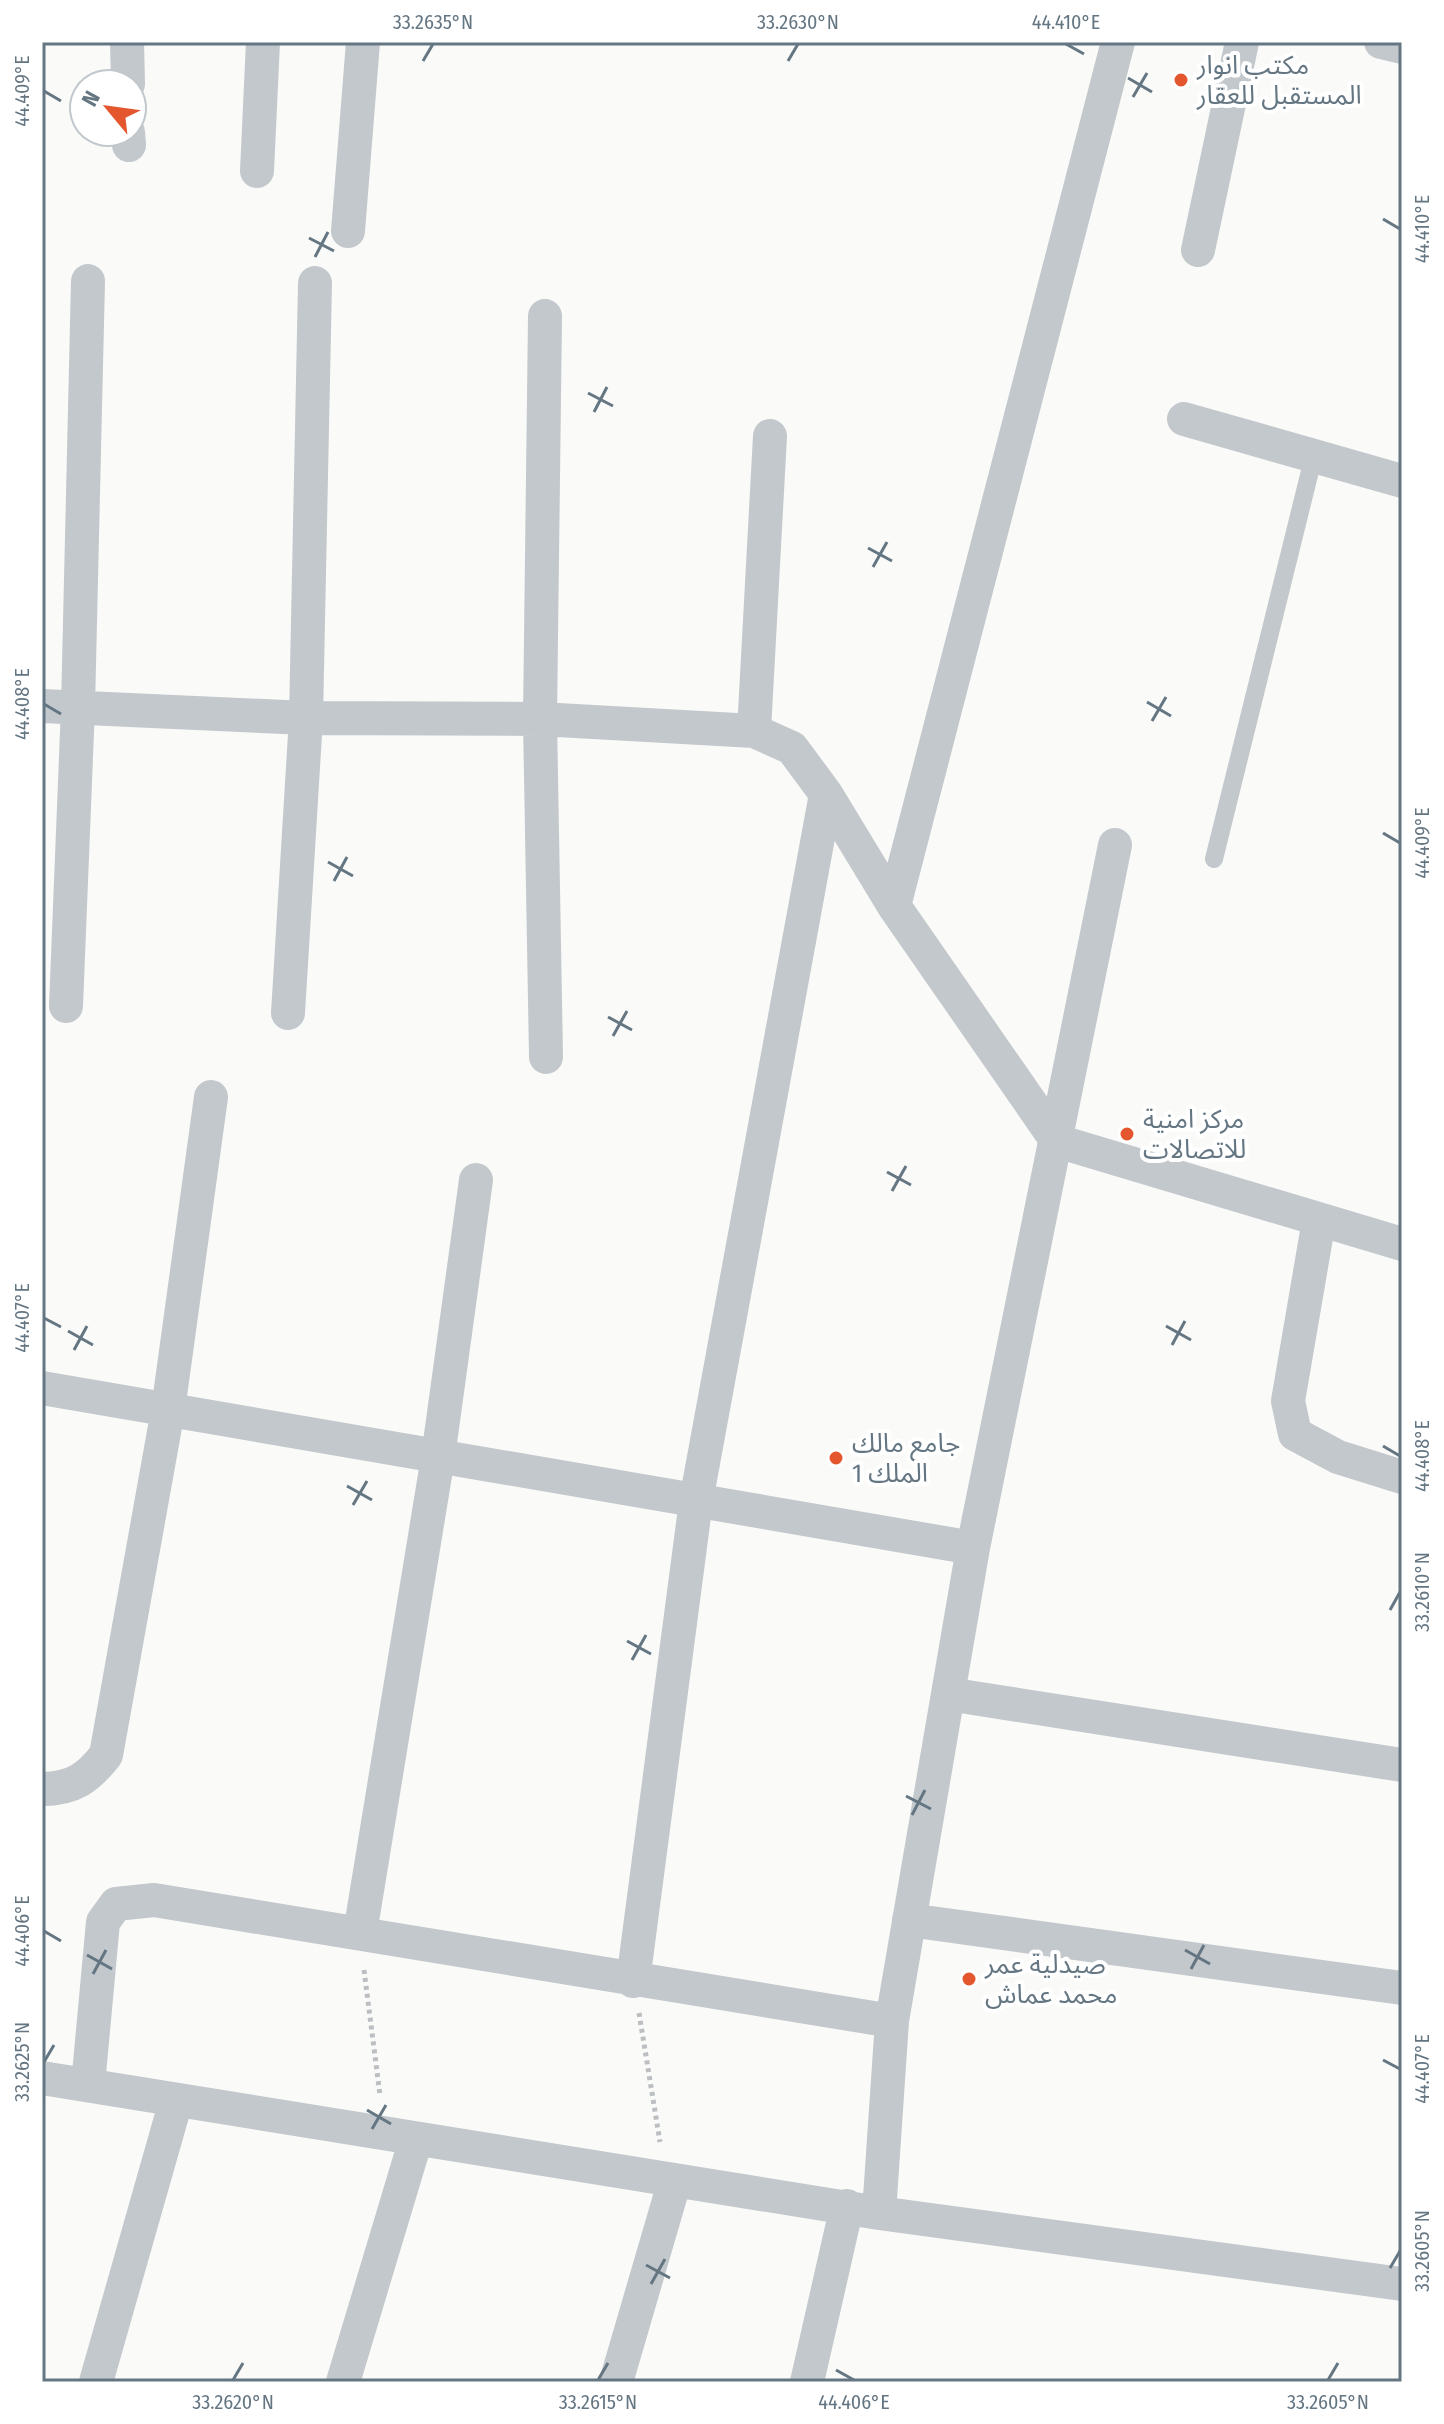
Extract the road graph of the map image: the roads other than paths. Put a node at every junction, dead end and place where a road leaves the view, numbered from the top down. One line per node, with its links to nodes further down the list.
1 (127, 42): 8 (street)
2 (263, 42): 9 (street)
3 (363, 42): 10 (street)
4 (1118, 42): 27 (street)
5 (1242, 42): 11 (street)
6 (1381, 42): 7 (street)
7 (1402, 47)
8 (128, 68)
9 (257, 171)
10 (348, 231)
11 (1198, 250)
12 (88, 281): 20 (street)
13 (315, 283): 21 (street)
14 (545, 316): 22 (street)
15 (1184, 419): 17 (street)
16 (770, 436): 23 (street)
17 (1314, 455): 18 (street); 26 (lane)
18 (1402, 481)
19 (42, 706): 20 (street)
20 (78, 707): 21 (street); 28 (street)
21 (306, 718): 22 (street); 29 (street)
22 (540, 719): 23 (street); 30 (street)
23 (754, 731): 24 (street)
24 (826, 794): 27 (street); 40 (street)
25 (1115, 845): 32 (street)
26 (1214, 859)
27 (894, 906): 32 (street)
28 (66, 1006)
29 (288, 1013)
30 (546, 1057)
31 (211, 1097): 37 (street)
32 (1057, 1141): 34 (street); 41 (street)
33 (476, 1180): 38 (street)
34 (1319, 1220): 35 (street); 39 (street)
35 (1402, 1244)
36 (42, 1388): 37 (street)
37 (168, 1410): 38 (street); 44 (street)
38 (438, 1457): 40 (street); 46 (street)
39 (1402, 1477)
40 (696, 1501): 41 (street); 47 (street)
41 (973, 1548): 42 (street)
42 (948, 1694): 43 (street); 45 (street)
43 (1402, 1765)
44 (42, 1789)
45 (909, 1920): 48 (street); 49 (street)
46 (360, 1933): 47 (street); 51 (street)
47 (633, 1981): 49 (street)
48 (1402, 1988)
49 (892, 2021): 55 (street)
50 (42, 2078): 51 (street)
51 (88, 2085): 52 (street)
52 (176, 2101): 53 (street); 57 (street)
53 (400, 2136): 54 (street); 58 (street)
54 (670, 2179): 55 (street); 59 (street)
55 (863, 2209): 56 (street); 60 (street)
56 (1402, 2284)
57 (96, 2382)
58 (343, 2382)
59 (616, 2382)
60 (807, 2382)

